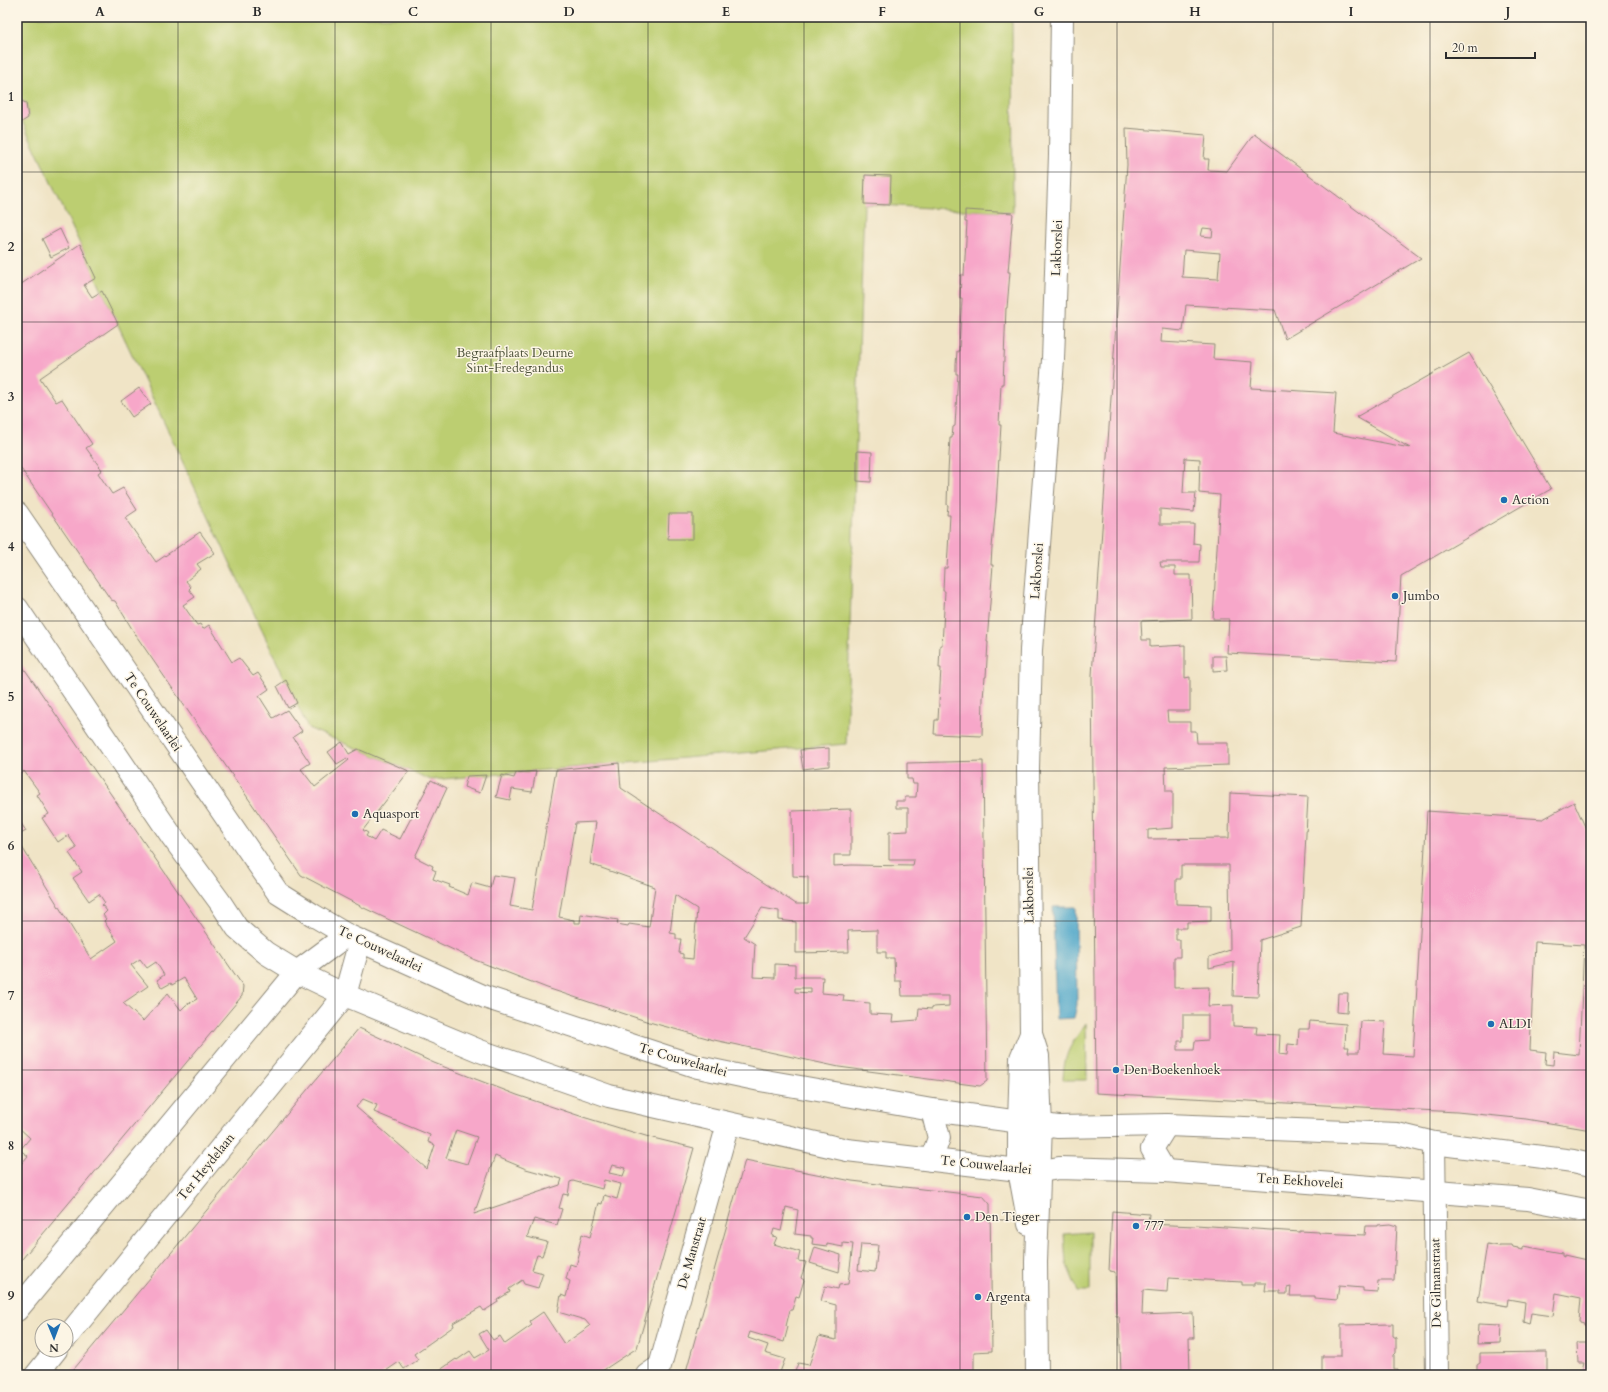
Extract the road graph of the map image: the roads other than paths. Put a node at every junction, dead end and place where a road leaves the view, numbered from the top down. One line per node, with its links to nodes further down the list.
1 (1062, 17): 7 (street, Lakborslei)
2 (17, 513): 4 (street, Te Couwelaarlei)
3 (17, 608): 5 (street, Te Couwelaarlei)
4 (354, 938): 5 (street); 6 (street); 8 (street, Te Couwelaarlei)
5 (297, 972): 6 (street, Te Couwelaarlei); 22 (street)
6 (345, 995): 10 (street, Te Couwelaarlei); 23 (street, Ter Heydelaan)
7 (1031, 1034): 9 (street); 11 (street, Lakborslei)
8 (932, 1110): 9 (street, Te Couwelaarlei); 14 (street, Te Couwelaarlei)
9 (1019, 1122): 11 (street, Te Couwelaarlei); 16 (street)
10 (728, 1124): 14 (street, Te Couwelaarlei); 26 (street, De Manstraat)
11 (1041, 1125): 12 (street); 17 (street, Lakborslei)
12 (1167, 1125): 13 (street); 18 (street)
13 (1434, 1143): 15 (street); 19 (street)
14 (930, 1160): 16 (street, Te Couwelaarlei)
15 (1591, 1165)
16 (1019, 1170): 17 (street, Te Couwelaarlei); 21 (street)
17 (1041, 1171): 18 (street, Ten Eekhovelei); 21 (street)
18 (1165, 1171): 19 (street, Ten Eekhovelei)
19 (1435, 1192): 20 (street, Ten Eekhovelei); 28 (street, De Gilmanstraat)
20 (1591, 1211)
21 (1036, 1261): 27 (street)
22 (17, 1310)
23 (74, 1328)
24 (50, 1358): 25 (street)
25 (36, 1375)
26 (647, 1375)
27 (1037, 1375)
28 (1437, 1375)

